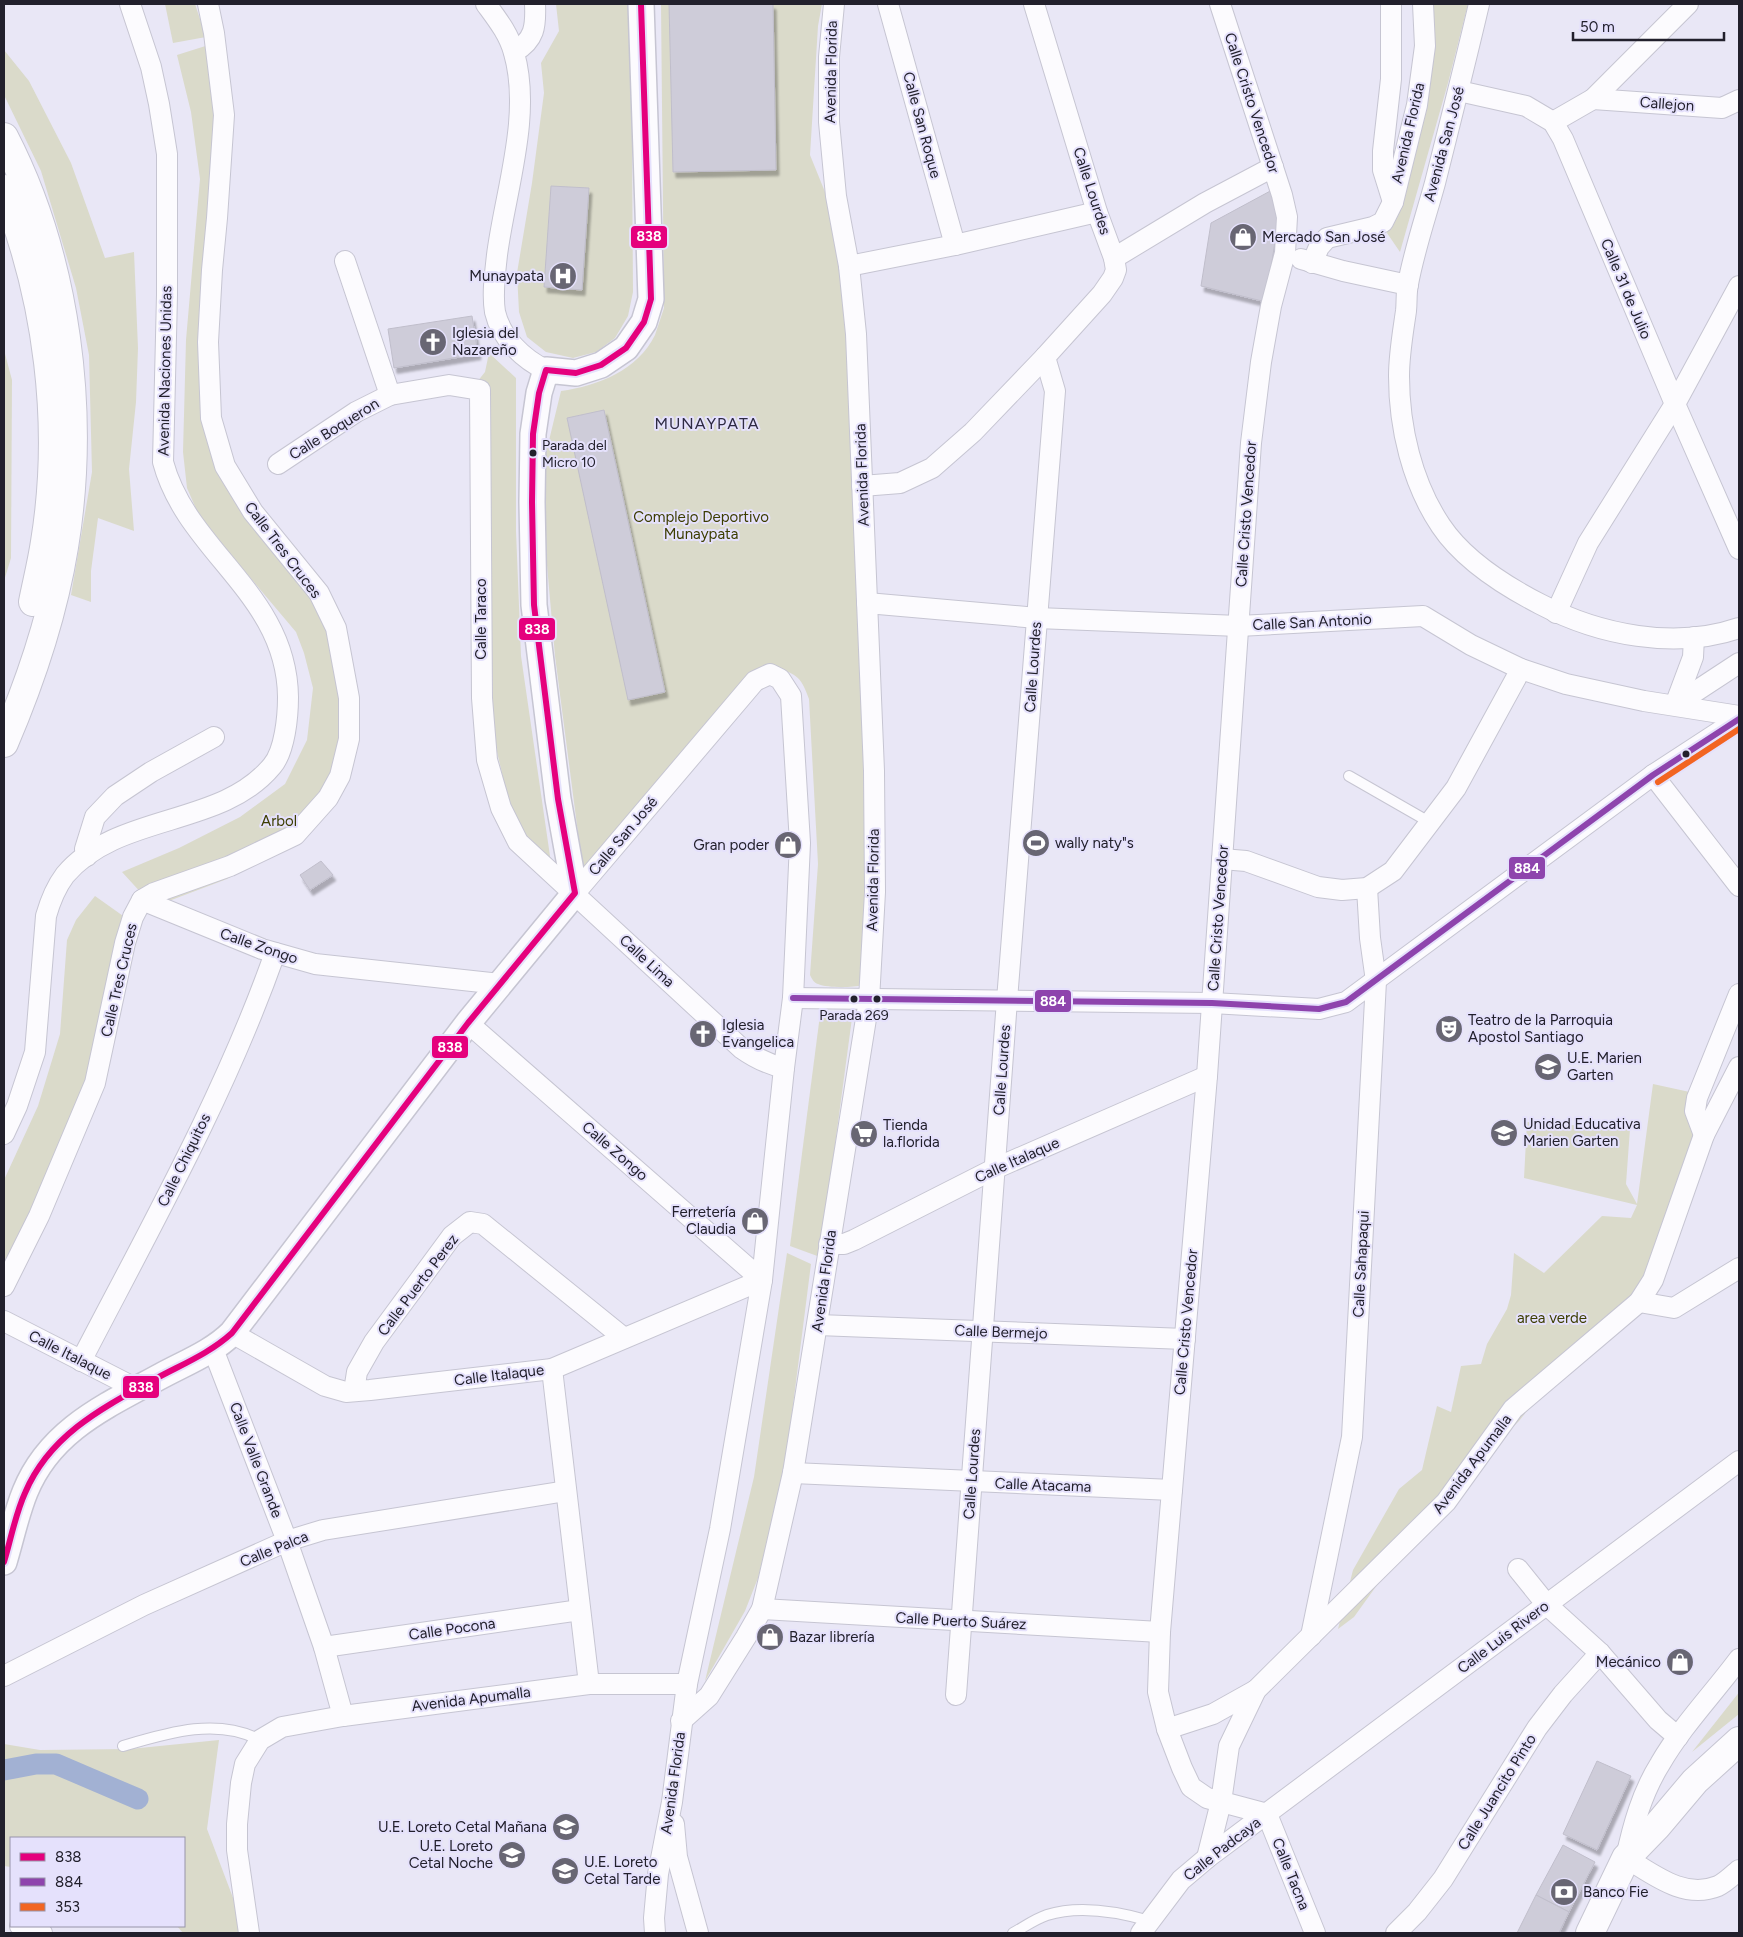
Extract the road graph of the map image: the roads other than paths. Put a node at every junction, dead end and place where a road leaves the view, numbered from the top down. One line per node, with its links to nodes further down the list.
1 (130, 4): 58 (street, Avenida Naciones Unidas)
2 (208, 4): 63 (street, Calle Tres Cruces)
3 (486, 4): 14 (street)
4 (535, 4): 14 (street)
5 (641, 4): 33 (street)
6 (834, 4): 29 (street, Avenida Florida)
7 (888, 4): 24 (street, Calle San Roque)
8 (1034, 4): 23 (street, Calle Lourdes)
9 (1220, 4): 20 (street, Calle Cristo Vencedor)
10 (1392, 4): 22 (street, Avenida Florida)
11 (1423, 4): 22 (street, Avenida Florida)
12 (1479, 4): 15 (street, Avenida San José)
13 (1688, 4): 16 (street)
14 (514, 52): 33 (street)
15 (1459, 91): 18 (street); 30 (street, Avenida San José)
16 (1593, 98): 17 (street, Callejon); 18 (street)
17 (1739, 100)
18 (1553, 122): 36 (street, Calle 31 de Julio)
19 (4, 137): 53 (main road)
20 (1273, 167): 25 (street, Calle Cristo Vencedor); 26 (street)
21 (4, 189): 48 (main road)
22 (1393, 202): 28 (street, Avenida Florida)
23 (1096, 212): 24 (street); 26 (street, Calle Lourdes)
24 (955, 245): 29 (street)
25 (1285, 254): 28 (street); 43 (street, Calle Cristo Vencedor)
26 (1114, 258): 32 (street, Calle Lourdes)
27 (345, 261): 35 (street)
28 (1312, 262): 30 (street)
29 (849, 266): 38 (street, Avenida Florida)
30 (1408, 285): 41 (street, Avenida San José)
31 (1739, 286): 36 (street)
32 (1044, 357): 38 (street, Calle Lourdes); 42 (street, Calle Lourdes)
33 (546, 370): 62 (street)
34 (480, 390): 35 (street, Calle Boqueron); 57 (street, Calle Taraco)
35 (390, 395): 37 (street, Calle Boqueron)
36 (1675, 404): 39 (street, Calle 31 de Julio); 41 (street)
37 (278, 464)
38 (862, 486): 40 (street, Avenida Florida)
39 (1739, 548)
40 (867, 603): 42 (street, Calle San Antonio); 69 (street, Avenida Florida)
41 (1556, 613): 45 (street, Avenida San José)
42 (1037, 618): 43 (street, Calle San Antonio); 70 (street, Calle Lourdes)
43 (1239, 626): 47 (street, Calle San Antonio); 59 (street, Calle Cristo Vencedor)
44 (1739, 628): 45 (street, Avenida San José)
45 (1694, 637): 50 (street)
46 (1739, 663): 50 (street)
47 (1521, 669): 50 (street, Calle San Antonio); 56 (street)
48 (4, 696)
49 (791, 696): 62 (street, Calle San José); 68 (street, Avenida Florida)
50 (1674, 705): 51 (street, Calle San Antonio)
51 (1739, 718): 54 (street)
52 (214, 737): 58 (street)
53 (4, 743)
54 (1653, 775): 60 (street); 65 (street)
55 (1349, 776): 56 (lane)
56 (1430, 823): 61 (street)
57 (518, 842): 62 (street, Calle Lima)
58 (87, 856): 76 (street, Avenida Naciones Unidas)
59 (1222, 859): 61 (street); 71 (street, Calle Cristo Vencedor)
60 (1739, 886)
61 (1367, 888): 65 (street, Calle Sahapaqui)
62 (575, 893): 66 (street, Calle San José); 74 (street, Calle Lima)
63 (142, 900): 64 (street, Calle Zongo); 82 (street, Calle Tres Cruces)
64 (275, 953): 66 (street, Calle Zongo); 91 (street, Calle Chiquitos)
65 (1376, 981): 71 (street); 108 (street, Calle Sahapaqui)
66 (500, 984): 72 (street, Calle San José)
67 (1739, 994): 77 (street)
68 (794, 998): 69 (street); 74 (street, Avenida Florida)
69 (869, 1000): 70 (street); 79 (street, Avenida Florida)
70 (1007, 1000): 71 (street); 78 (street, Calle Lourdes)
71 (1212, 1003): 75 (street, Calle Cristo Vencedor)
72 (468, 1023): 81 (street, Calle Zongo); 87 (street, Calle San José)
73 (1739, 1067): 77 (street, Avenida Apumalla)
74 (784, 1068): 81 (street, Avenida Florida)
75 (1207, 1076): 78 (street, Calle Italaque); 89 (street, Calle Cristo Vencedor)
76 (4, 1134)
77 (1704, 1135): 83 (street, Avenida Apumalla)
78 (994, 1169): 79 (street, Calle Italaque); 86 (street, Calle Lourdes)
79 (829, 1244): 85 (street, Avenida Florida)
80 (1739, 1268): 83 (street)
81 (762, 1280): 88 (street, Calle Italaque); 114 (street, Avenida Florida)
82 (4, 1286)
83 (1639, 1302): 108 (street, Avenida Apumalla)
84 (4, 1320): 91 (street, Calle Italaque)
85 (818, 1325): 86 (street, Calle Bermejo); 96 (street, Avenida Florida)
86 (982, 1331): 89 (street, Calle Bermejo); 97 (street, Calle Lourdes)
87 (232, 1333): 90 (street, Calle San José); 94 (street, Calle Italaque)
88 (624, 1338): 92 (street, Calle Italaque); 94 (street, Calle Puerto Perez)
89 (1185, 1339): 98 (street, Calle Cristo Vencedor)
90 (213, 1349): 93 (street, Calle San José); 100 (street, Calle Valle Grande)
91 (81, 1361): 93 (street, Calle Italaque)
92 (552, 1369): 94 (street, Calle Italaque); 99 (street)
93 (137, 1389): 101 (street, Calle San José)
94 (354, 1391)
95 (1739, 1460): 103 (street, Calle Luis Rivero)
96 (793, 1474): 97 (street, Calle Atacama); 104 (street, Avenida Florida)
97 (971, 1482): 98 (street, Calle Atacama); 106 (street, Calle Lourdes)
98 (1172, 1490): 107 (street, Calle Cristo Vencedor)
99 (566, 1491): 100 (street, Calle Palca); 105 (street)
100 (287, 1541): 109 (street, Calle Valle Grande); 112 (street, Calle Palca)
101 (4, 1562)
102 (1518, 1568): 103 (street)
103 (1546, 1605): 110 (street); 126 (street, Calle Luis Rivero)
104 (762, 1609): 106 (street, Calle Puerto Suárez); 118 (street, Avenida Florida)
105 (580, 1610): 109 (street, Calle Pocona); 113 (street)
106 (961, 1621): 107 (street, Calle Puerto Suárez); 116 (street, Calle Lourdes)
107 (1160, 1632): 119 (street, Calle Cristo Vencedor)
108 (1311, 1636): 115 (street, Avenida Apumalla)
109 (324, 1647): 117 (street, Calle Valle Grande)
110 (1600, 1653): 120 (street); 136 (street, Calle Juancito Pinto)
111 (1739, 1660): 120 (street)
112 (4, 1676)
113 (589, 1684): 114 (street, Avenida Apumalla); 117 (street, Avenida Apumalla)
114 (687, 1684): 118 (street, Avenida Florida)
115 (1256, 1690): 119 (street); 125 (street, Avenida Apumalla)
116 (956, 1695)
117 (343, 1716): 121 (street, Avenida Apumalla)
118 (681, 1721): 124 (street, Avenida Florida)
119 (1166, 1729): 125 (street, Calle Cristo Vencedor)
120 (1678, 1737): 128 (street)
121 (260, 1740): 123 (lane); 131 (street)
122 (1739, 1741): 128 (main road)
123 (123, 1746)
124 (672, 1802): 132 (street, Avenida Florida); 133 (street)
125 (1222, 1802): 126 (street, Calle Cristo Vencedor); 127 (street, Avenida Apumalla)
126 (1268, 1814): 127 (street, Calle Padcaya); 135 (street, Calle Tacna)
127 (1207, 1858): 130 (street, Calle Padcaya)
128 (1626, 1858): 129 (street); 137 (main road)
129 (1739, 1870)
130 (1146, 1927): 134 (lane)
131 (248, 1933)
132 (655, 1933)
133 (698, 1933)
134 (1013, 1933)
135 (1314, 1933)
136 (1396, 1933)
137 (1590, 1933)

